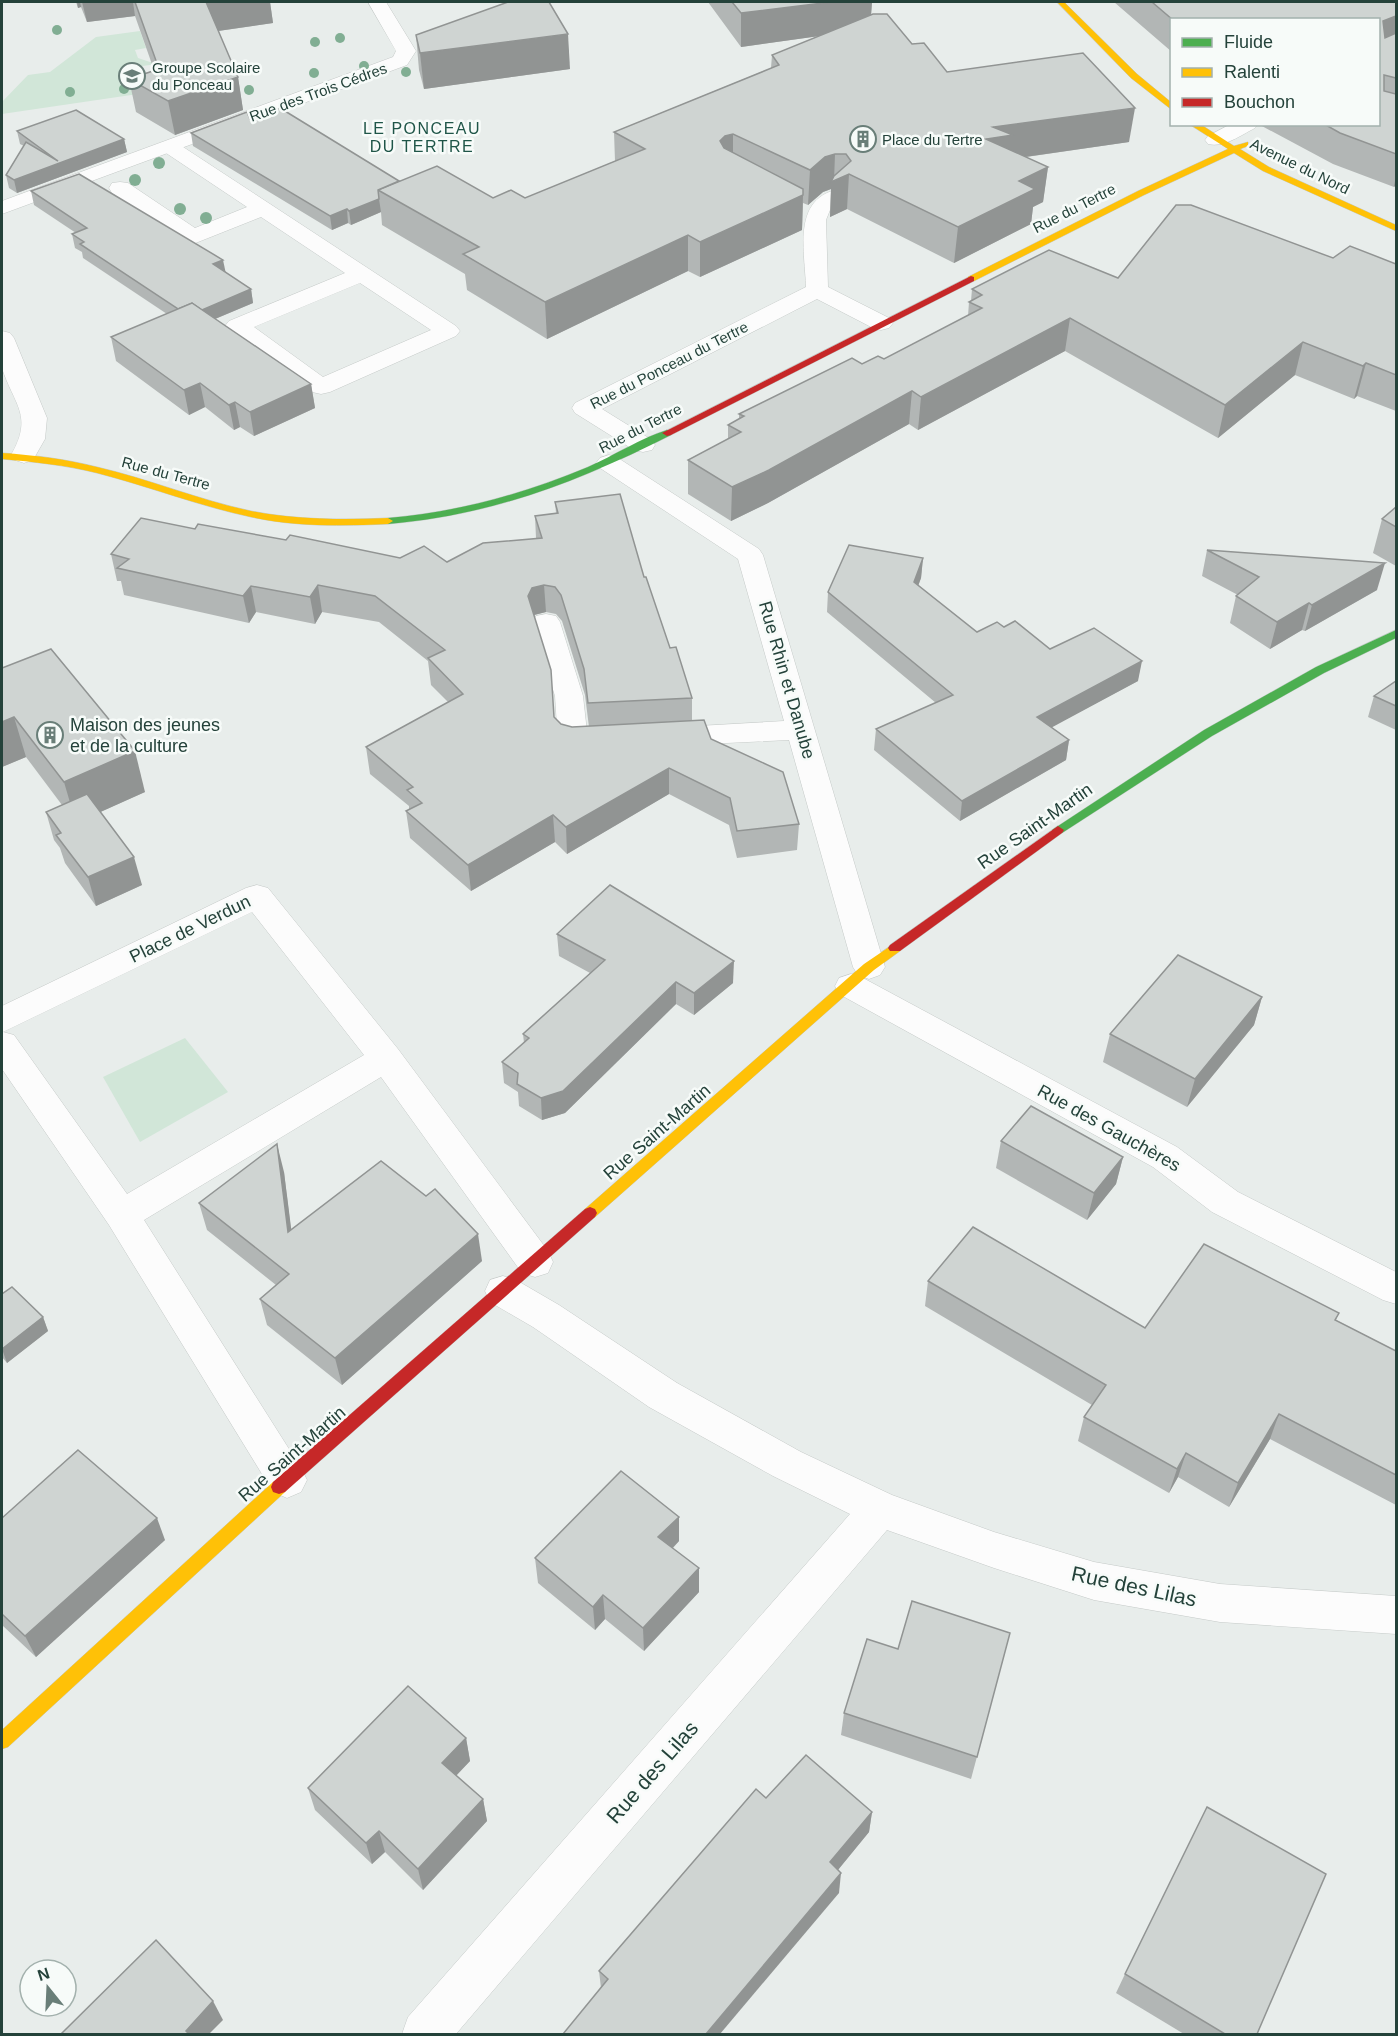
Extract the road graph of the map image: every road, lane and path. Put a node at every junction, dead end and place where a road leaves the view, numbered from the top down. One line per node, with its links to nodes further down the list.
1 (377, 2): 8 (street, Rue des Trois Cédres)
2 (1060, 2): 5 (street)
3 (1077, 2): 4 (street)
4 (1170, 90)
5 (1170, 106)
6 (1199, 126): 7 (street, Avenue du Nord)
7 (1230, 136): 14 (street, Avenue du Nord); 16 (street, Avenue du Nord); 19 (street, Rue du Tertre)
8 (170, 147): 11 (street, Rue des Trois Cédres); 12 (street)
9 (120, 188): 12 (street)
10 (836, 196): 15 (street)
11 (2, 208)
12 (262, 208): 17 (street)
13 (794, 209): 15 (street)
14 (1396, 216)
15 (815, 220): 18 (street)
16 (1396, 228)
17 (362, 274): 17 (street)
18 (818, 290): 19 (street); 21 (street, Rue du Ponceau du Tertre)
19 (881, 323): 21 (street, Rue du Tertre)
20 (2, 338): 22 (street)
21 (643, 445): 23 (street, Rue du Tertre)
22 (13, 456): 23 (street, Rue du Tertre)
23 (609, 463): 26 (street, Rue Rhin et Danube)
24 (546, 622): 26 (street)
25 (1396, 634): 27 (street, Rue Saint-Martin)
26 (802, 730): 27 (street, Rue Rhin et Danube)
27 (860, 976): 32 (street, Rue Saint-Martin); 33 (street, Rue des Gauchères)
28 (2, 1020): 30 (street, Place de Verdun)
29 (2, 1044): 31 (street)
30 (386, 1058): 31 (street); 32 (street, Place de Verdun)
31 (122, 1215): 35 (street)
32 (535, 1263): 34 (street, Rue Saint-Martin)
33 (1396, 1289)
34 (503, 1291): 35 (street, Rue Saint-Martin); 36 (street, Rue des Lilas)
35 (287, 1480): 38 (street, Rue Saint-Martin)
36 (880, 1509): 37 (street, Rue des Lilas); 39 (street, Rue des Lilas)
37 (1396, 1615)
38 (2, 1741)
39 (425, 2034)

